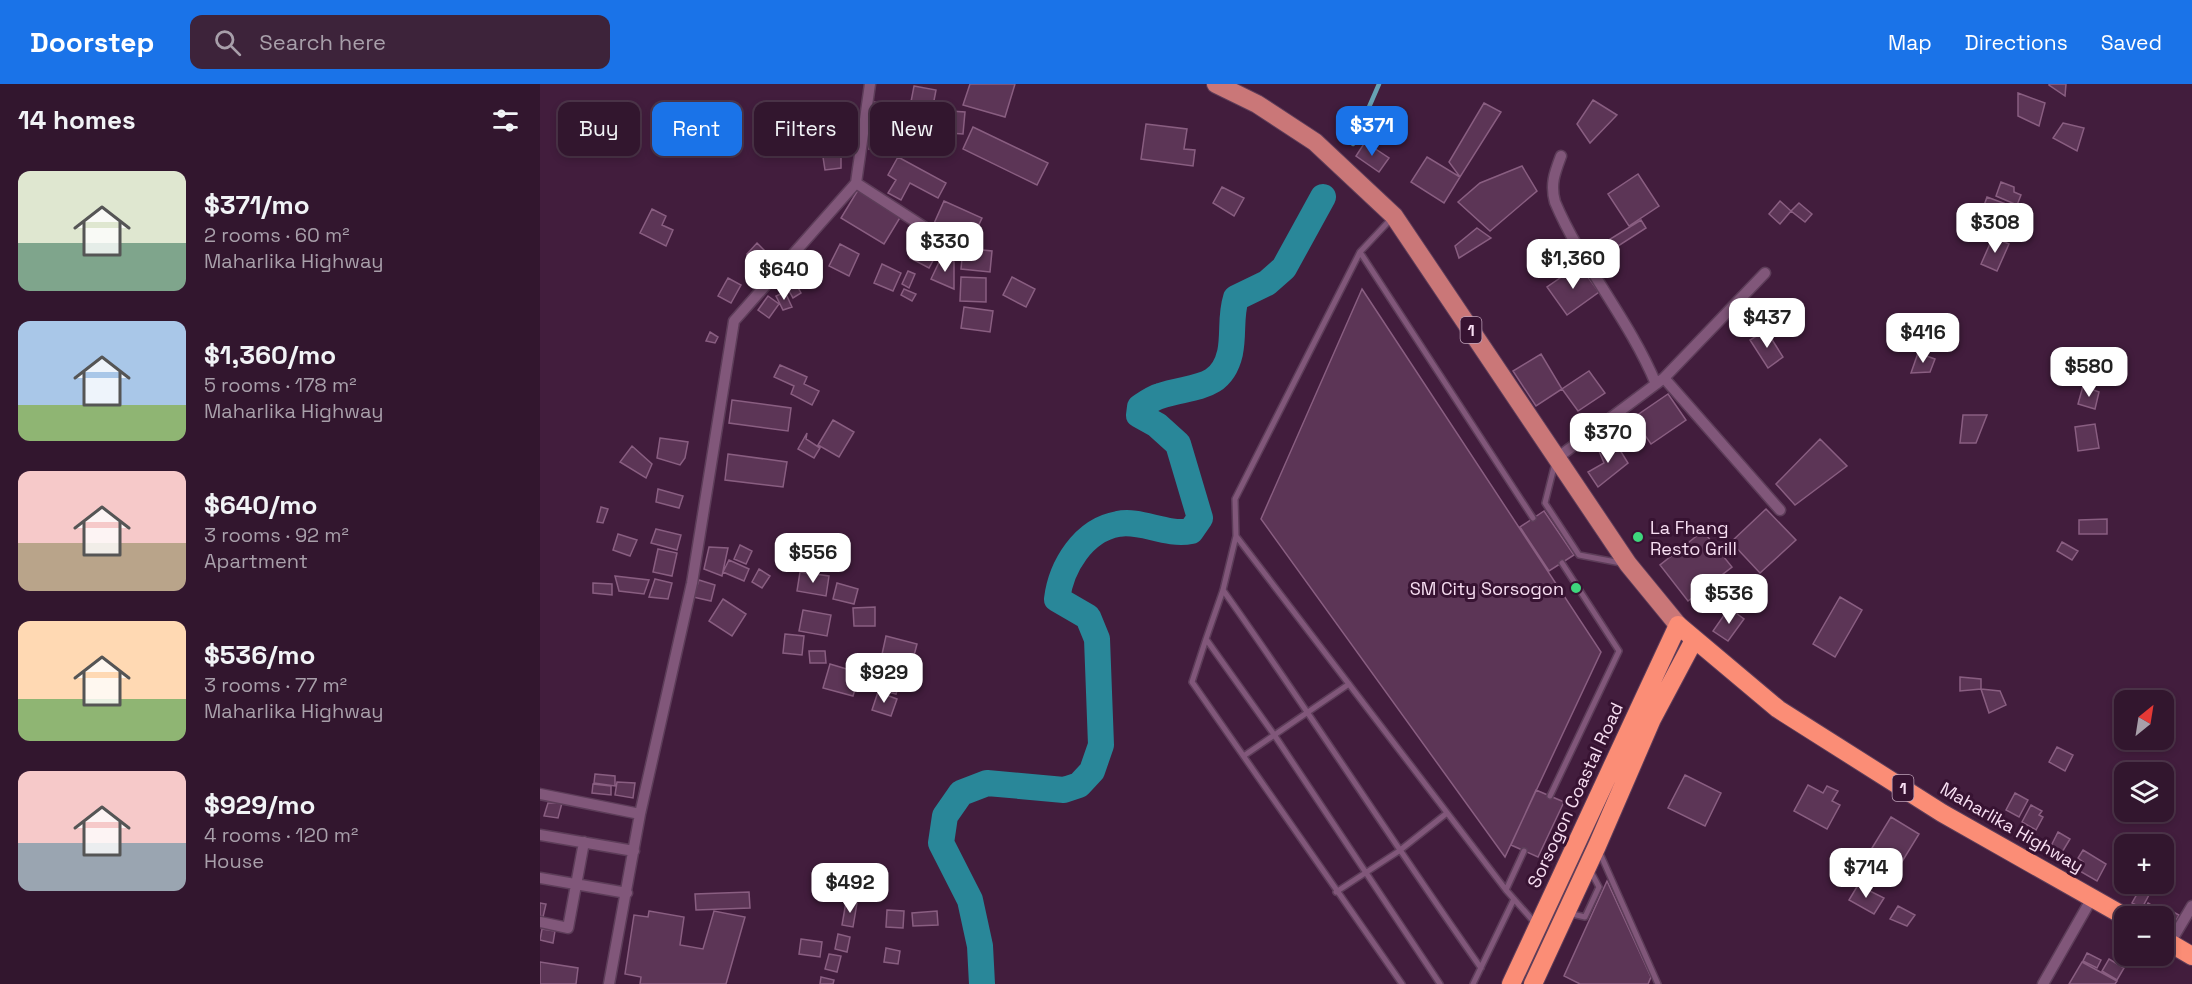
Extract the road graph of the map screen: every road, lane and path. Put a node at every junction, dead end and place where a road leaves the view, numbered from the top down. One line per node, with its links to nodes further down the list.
1 (870, 84): 4 (street)
2 (1216, 84): 5 (main road, Maharlika Highway / 1)
3 (1562, 156): 9 (street)
4 (856, 183): 6 (street); 27 (street)
5 (1394, 216): 7 (lane); 10 (main road, Maharlika Highway / 1)
6 (958, 249)
7 (1360, 252): 12 (lane); 13 (lane)
8 (1765, 273): 9 (street)
9 (1660, 381): 10 (street); 11 (street)
10 (1557, 458): 15 (main road, Maharlika Highway / 1); 15 (lane)
11 (1780, 510)
12 (1533, 518)
13 (1236, 536): 16 (lane); 20 (lane)
14 (1562, 563): 25 (lane)
15 (1628, 564): 17 (main road, Maharlika Highway / 1)
16 (1223, 590): 18 (lane); 21 (lane)
17 (1678, 625): 19 (highway, Maharlika Highway / 1); 45 (highway, Sorsogon Coastal Road)
18 (1206, 639): 22 (lane); 23 (lane)
19 (1694, 640): 30 (highway); 40 (highway, Maharlika Highway / 1)
20 (1349, 684): 21 (lane); 26 (lane)
21 (1309, 711): 22 (lane); 32 (lane)
22 (1275, 736): 23 (lane); 34 (lane)
23 (1245, 755): 38 (lane)
24 (540, 794): 27 (street)
25 (1550, 796)
26 (1447, 813): 32 (lane); 37 (lane)
27 (640, 814): 31 (street)
28 (540, 835): 29 (street)
29 (584, 842): 31 (street); 36 (street)
30 (1597, 846): 50 (highway); 56 (lane)
31 (634, 851): 39 (street)
32 (1399, 851): 34 (lane); 49 (lane)
33 (1524, 851): 37 (lane)
34 (1366, 871): 38 (lane); 53 (lane)
35 (540, 878): 36 (street)
36 (577, 885): 39 (street); 44 (street)
37 (1506, 890): 41 (lane)
38 (1336, 892): 52 (lane)
39 (627, 893): 51 (street)
40 (2092, 898): 43 (highway, Maharlika Highway / 1); 57 (street)
41 (1514, 899): 45 (lane); 49 (lane)
42 (2192, 906): 46 (street)
43 (2114, 910)
44 (540, 922)
45 (1537, 925): 55 (highway, Sorsogon Coastal Road)
46 (2174, 930)
47 (2174, 946): 48 (highway)
48 (2192, 956)
49 (1480, 968): 54 (lane)
50 (1537, 979)
51 (609, 984)
52 (1402, 984)
53 (1440, 984)
54 (1473, 984)
55 (1511, 984)
56 (1658, 984)
57 (2043, 984)

